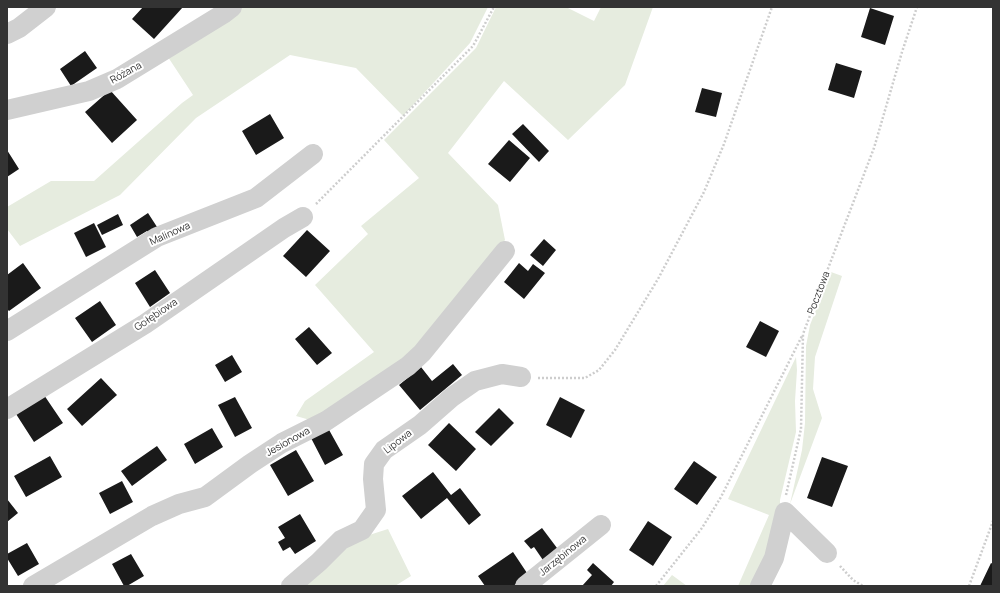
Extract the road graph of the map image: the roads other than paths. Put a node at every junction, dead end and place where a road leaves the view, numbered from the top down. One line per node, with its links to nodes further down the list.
1 (46, 7): 3 (street)
2 (232, 7): 4 (street, Różana)
3 (7, 34)
4 (7, 110)
5 (313, 154): 8 (street, Malinowa)
6 (303, 217): 10 (street, Gołębiowa)
7 (505, 251): 13 (street, Jesionowa)
8 (7, 331)
9 (521, 377): 14 (street, Lipowa)
10 (7, 409)
11 (601, 525): 15 (street, Jarzębinowa)
12 (827, 553): 16 (street)
13 (34, 586)
14 (291, 586)
15 (525, 586)
16 (760, 586)

